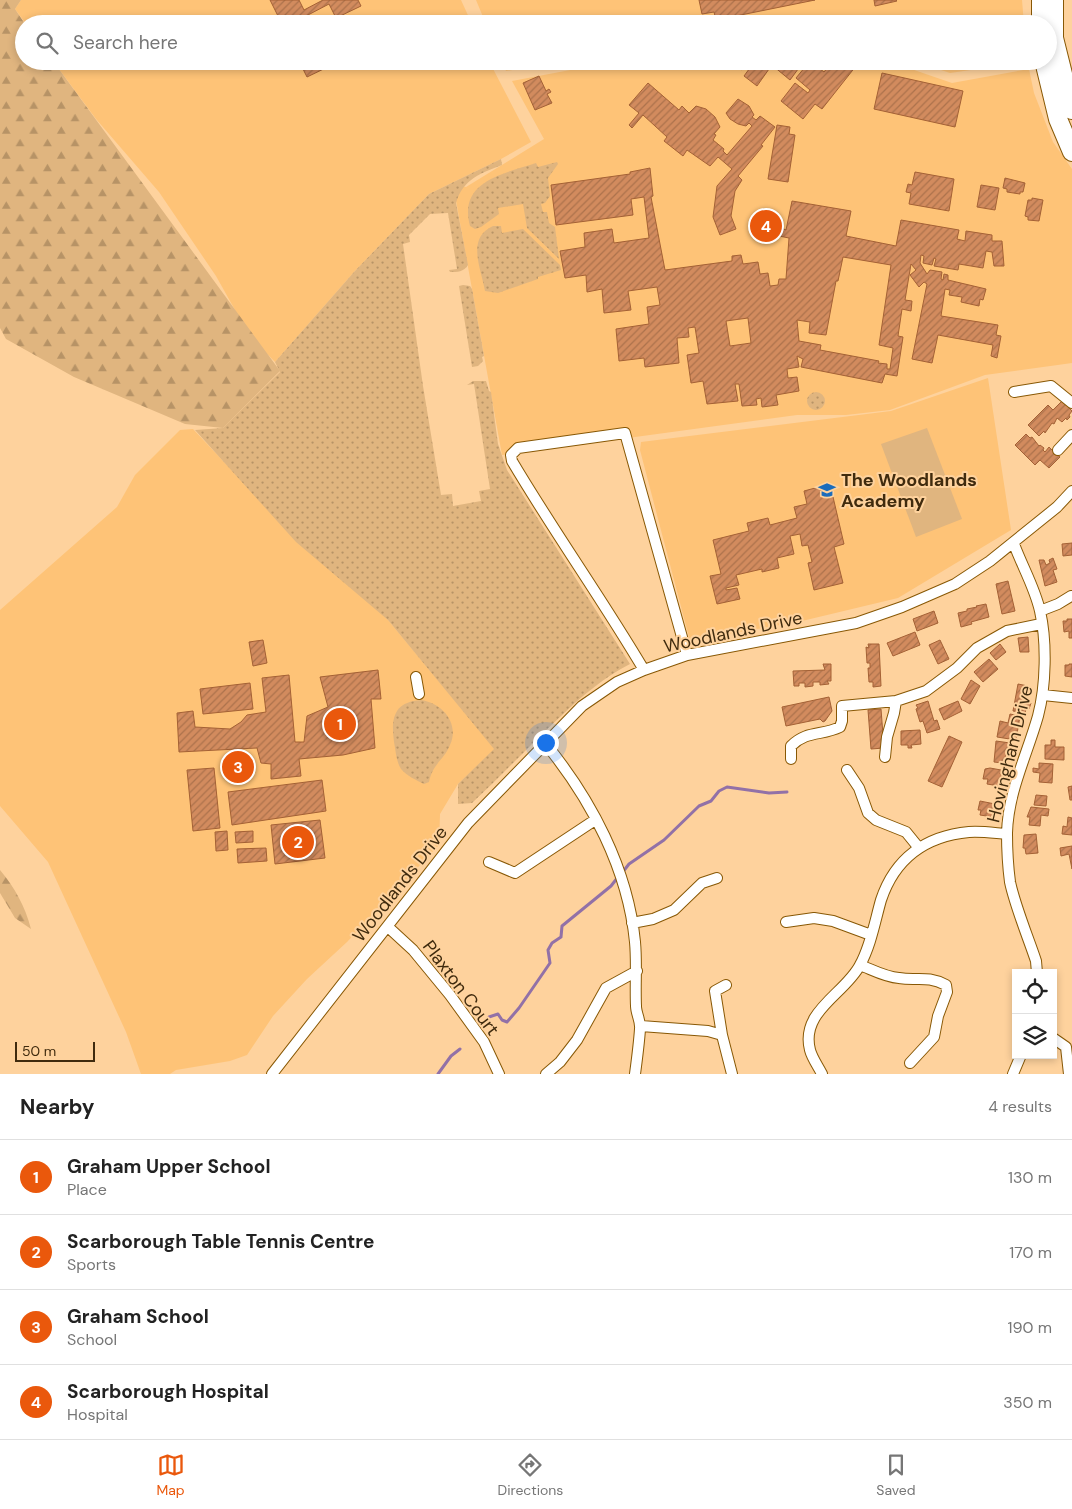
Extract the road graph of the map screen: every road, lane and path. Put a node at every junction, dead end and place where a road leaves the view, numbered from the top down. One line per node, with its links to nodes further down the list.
1 (1041, 0): 3 (highway)
2 (1054, 0): 4 (highway)
3 (1041, 15)
4 (1054, 15)
5 (1057, 50): 7 (highway)
6 (1046, 70): 8 (highway)
7 (1072, 110)
8 (1072, 152)
9 (1014, 392): 10 (street)
10 (1072, 403)
11 (1072, 434): 12 (street)
12 (1058, 450)
13 (1072, 491): 14 (street, Woodlands Drive)
14 (1014, 544): 16 (street, Hovingham Drive); 18 (street, Woodlands Drive)
15 (1071, 596): 16 (street)
16 (1040, 611): 17 (street, Hovingham Drive)
17 (1041, 624): 22 (street, Hovingham Drive); 24 (street)
18 (687, 655): 19 (street, Woodlands Drive); 19 (street)
19 (644, 670): 25 (street, Woodlands Drive)
20 (416, 677): 21 (street)
21 (420, 694)
22 (1043, 696): 23 (street); 30 (street, Hovingham Drive)
23 (1072, 698)
24 (896, 701): 26 (street); 27 (street)
25 (545, 744): 29 (street); 36 (street, Woodlands Drive)
26 (885, 757)
27 (791, 759)
28 (846, 770): 31 (street)
29 (595, 820): 32 (street); 34 (street)
30 (1007, 834): 31 (street); 39 (street, Hovingham Drive)
31 (919, 848): 37 (street)
32 (489, 862)
33 (716, 878): 34 (street)
34 (632, 922): 40 (street)
35 (786, 922): 37 (street)
36 (388, 927): 47 (street, Woodlands Drive); 48 (street, Plaxton Court)
37 (871, 935): 38 (street)
38 (860, 965): 46 (street); 52 (street)
39 (1037, 969)
40 (637, 971): 42 (street); 49 (street)
41 (726, 985): 43 (street)
42 (640, 1026): 43 (street); 50 (street)
43 (722, 1036): 51 (street)
44 (1057, 1041): 54 (street)
45 (1019, 1059): 53 (street)
46 (910, 1063)
47 (272, 1074)
48 (500, 1074)
49 (546, 1074)
50 (635, 1074)
51 (732, 1074)
52 (822, 1074)
53 (1013, 1074)
54 (1069, 1074)

